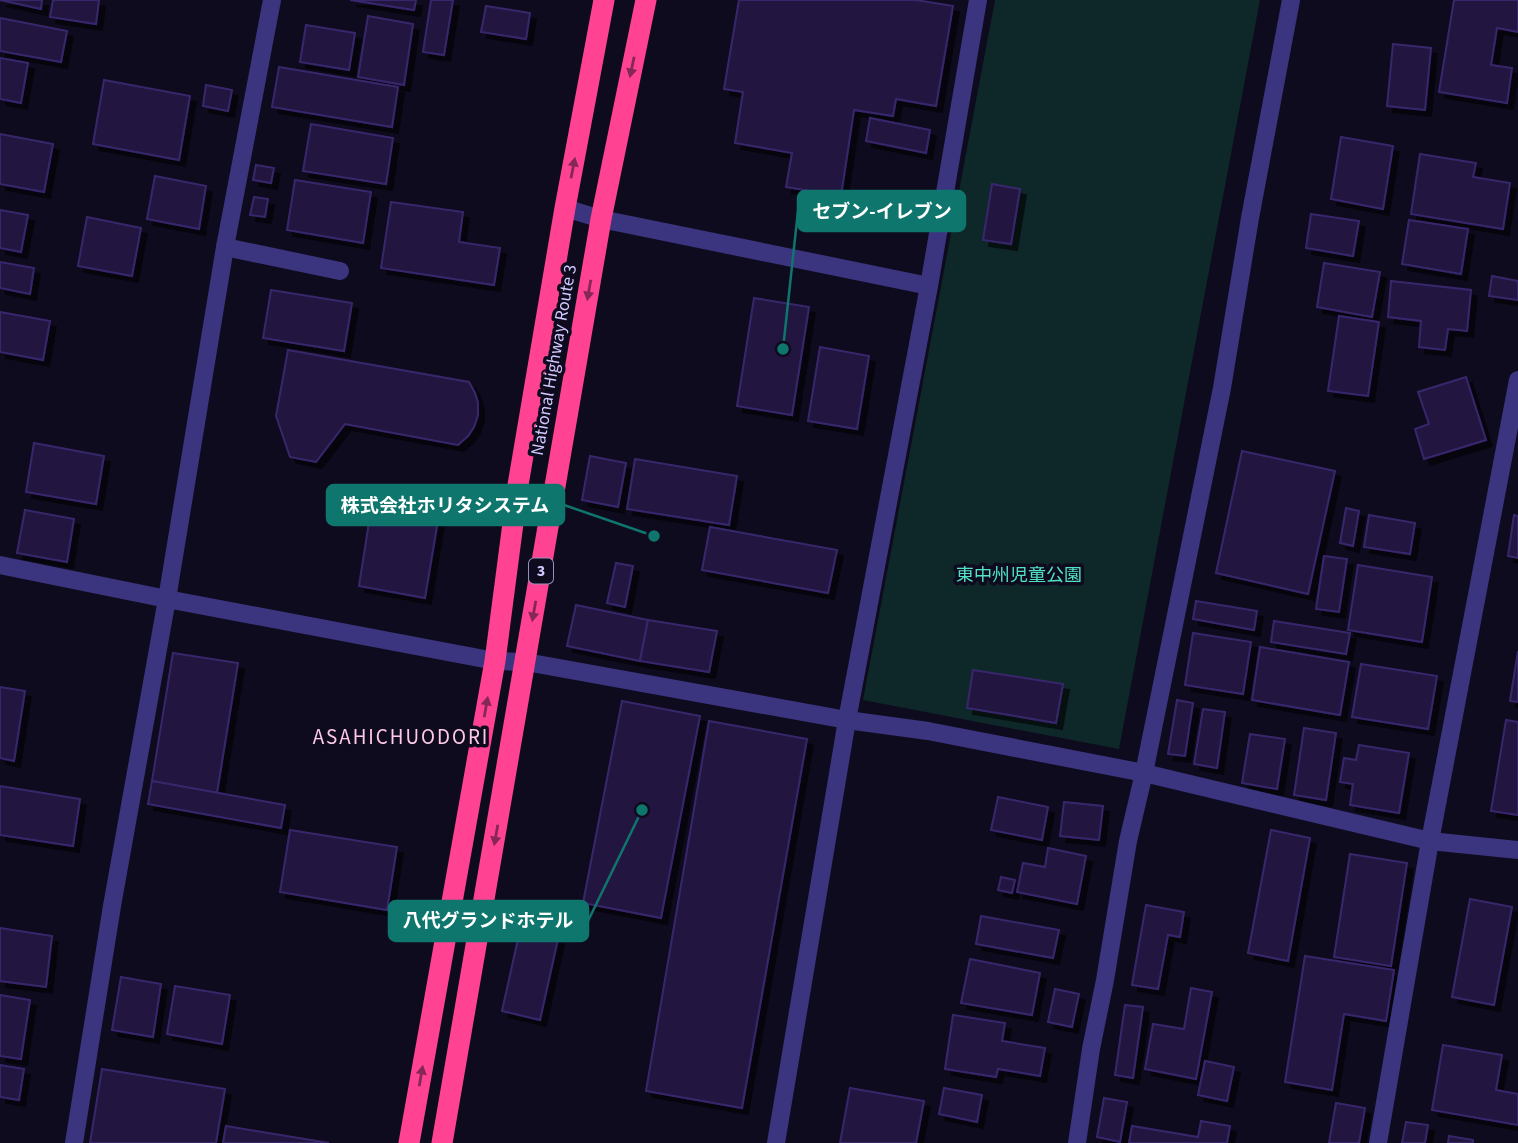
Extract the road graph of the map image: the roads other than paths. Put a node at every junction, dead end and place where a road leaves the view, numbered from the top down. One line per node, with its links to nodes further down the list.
1 (272, 0): 8 (street)
2 (604, 0): 6 (highway, National Highway Route 3 / 3, one-way to 2)
3 (646, 0): 7 (highway, National Highway Route 3 / 3, one-way to 7)
4 (978, 0): 10 (street)
5 (1291, 0): 17 (street)
6 (565, 208): 7 (street); 14 (highway, National Highway Route 3 / 3)
7 (601, 219): 10 (street); 15 (highway, National Highway Route 3 / 3, one-way to 15)
8 (225, 247): 9 (street); 13 (street)
9 (340, 271)
10 (929, 286): 16 (street)
11 (1518, 380): 18 (street)
12 (0, 565): 13 (street)
13 (167, 600): 14 (street); 20 (street)
14 (495, 661): 15 (street); 21 (highway, National Highway Route 3 / 3, one-way to 14)
15 (526, 662): 16 (street); 22 (highway, National Highway Route 3 / 3, one-way to 22)
16 (847, 720): 17 (street); 23 (street)
17 (1144, 773): 18 (street); 24 (street)
18 (1430, 841): 19 (street); 25 (street)
19 (1518, 850)
20 (74, 1143)
21 (409, 1143)
22 (442, 1143)
23 (776, 1143)
24 (1077, 1143)
25 (1378, 1143)

